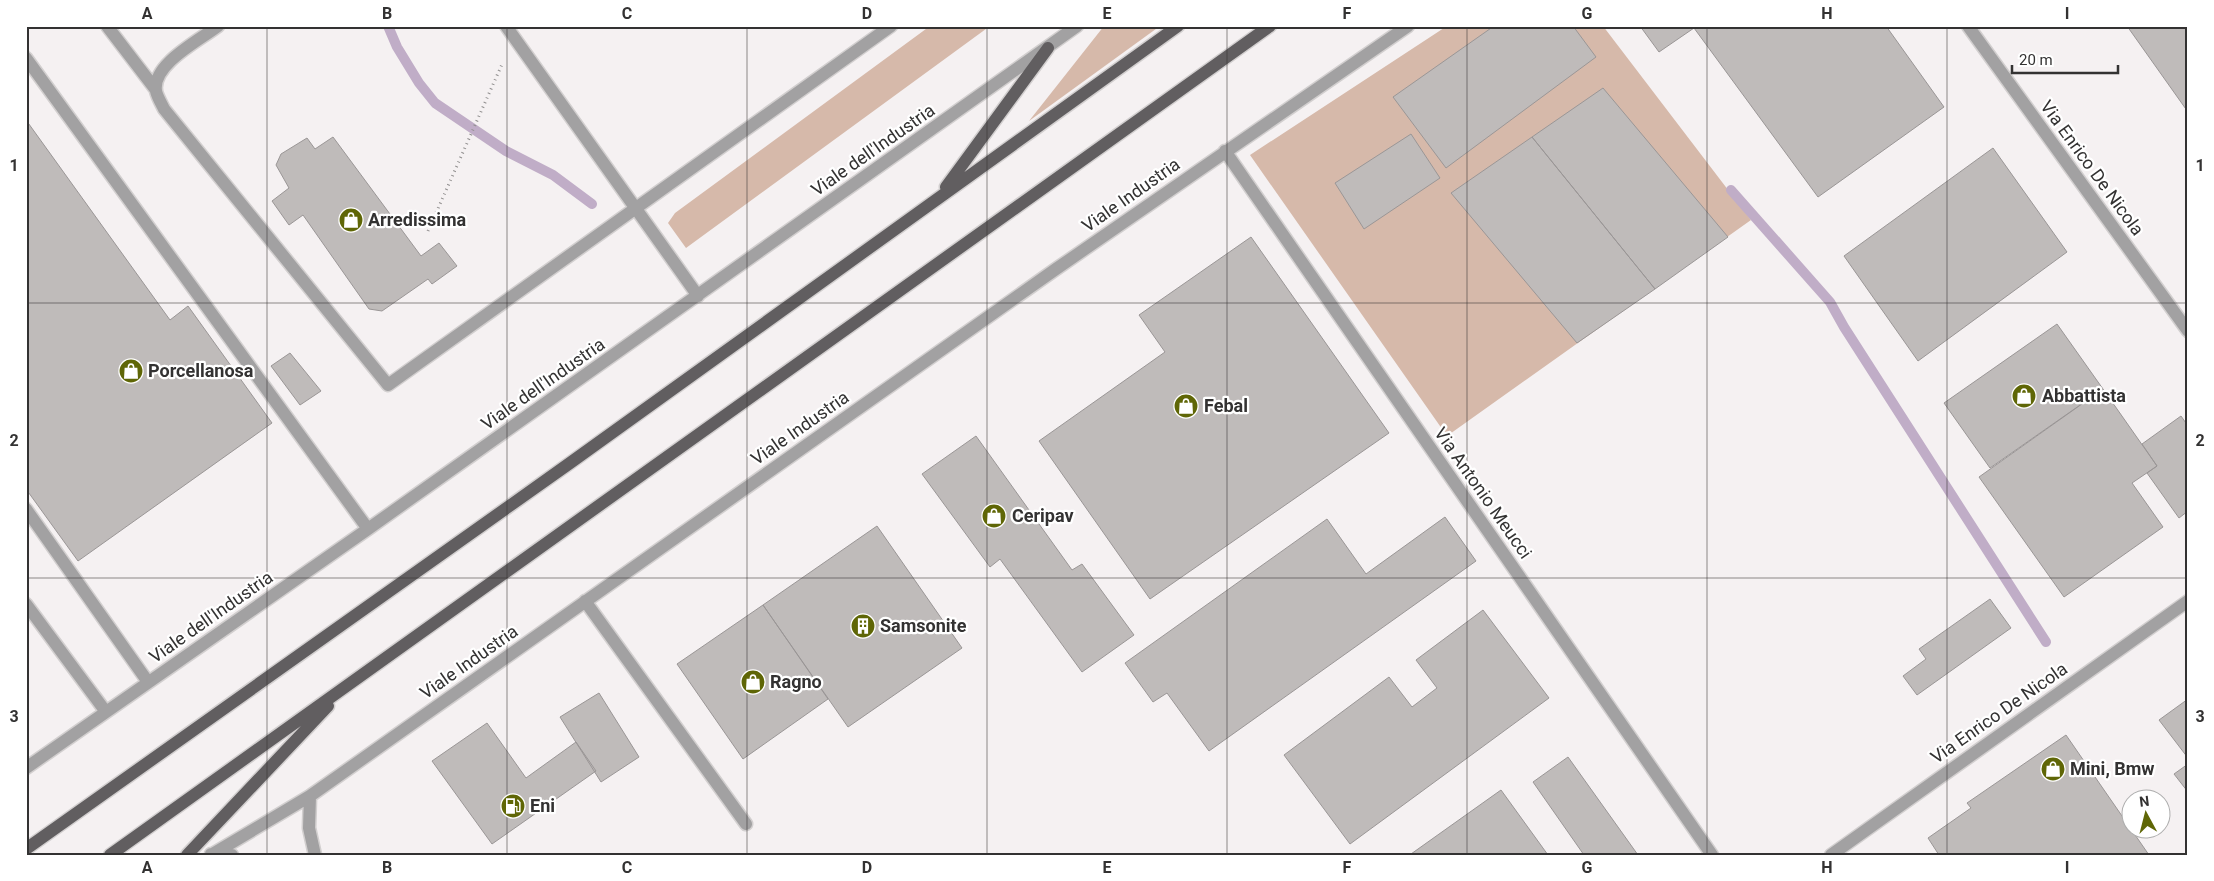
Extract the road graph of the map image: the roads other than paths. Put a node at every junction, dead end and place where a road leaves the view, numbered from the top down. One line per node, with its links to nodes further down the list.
1 (108, 26): 12 (street)
2 (218, 26): 12 (street)
3 (506, 26): 15 (street)
4 (891, 26): 15 (street)
5 (1077, 26): 10 (street, Viale dell'Industria)
6 (1178, 26): 14 (main road)
7 (1270, 26): 24 (main road)
8 (1408, 26): 13 (street, Viale Industria)
9 (1968, 26): 17 (street, Via Enrico De Nicola)
10 (1048, 48): 14 (main road); 16 (street, Viale dell'Industria)
11 (26, 58): 19 (street)
12 (156, 90): 15 (street)
13 (1225, 151): 21 (street, Viale Industria); 35 (street, Via Antonio Meucci)
14 (939, 197): 29 (main road)
15 (636, 208): 16 (street)
16 (698, 296): 19 (street, Viale dell'Industria)
17 (2188, 331)
18 (26, 509): 23 (street)
19 (368, 529): 23 (street, Viale dell'Industria)
20 (2188, 600): 36 (street, Via Enrico De Nicola)
21 (585, 601): 27 (street, Viale Industria); 28 (street)
22 (26, 604): 25 (street)
23 (148, 682): 25 (street, Viale dell'Industria)
24 (348, 684): 30 (main road); 31 (main road)
25 (106, 712): 26 (street, Viale dell'Industria)
26 (26, 768)
27 (310, 796): 32 (street, Viale Industria); 34 (street)
28 (746, 824)
29 (26, 849)
30 (110, 855)
31 (187, 855)
32 (211, 855): 33 (street)
33 (232, 855)
34 (315, 855)
35 (1712, 855)
36 (1831, 855)

